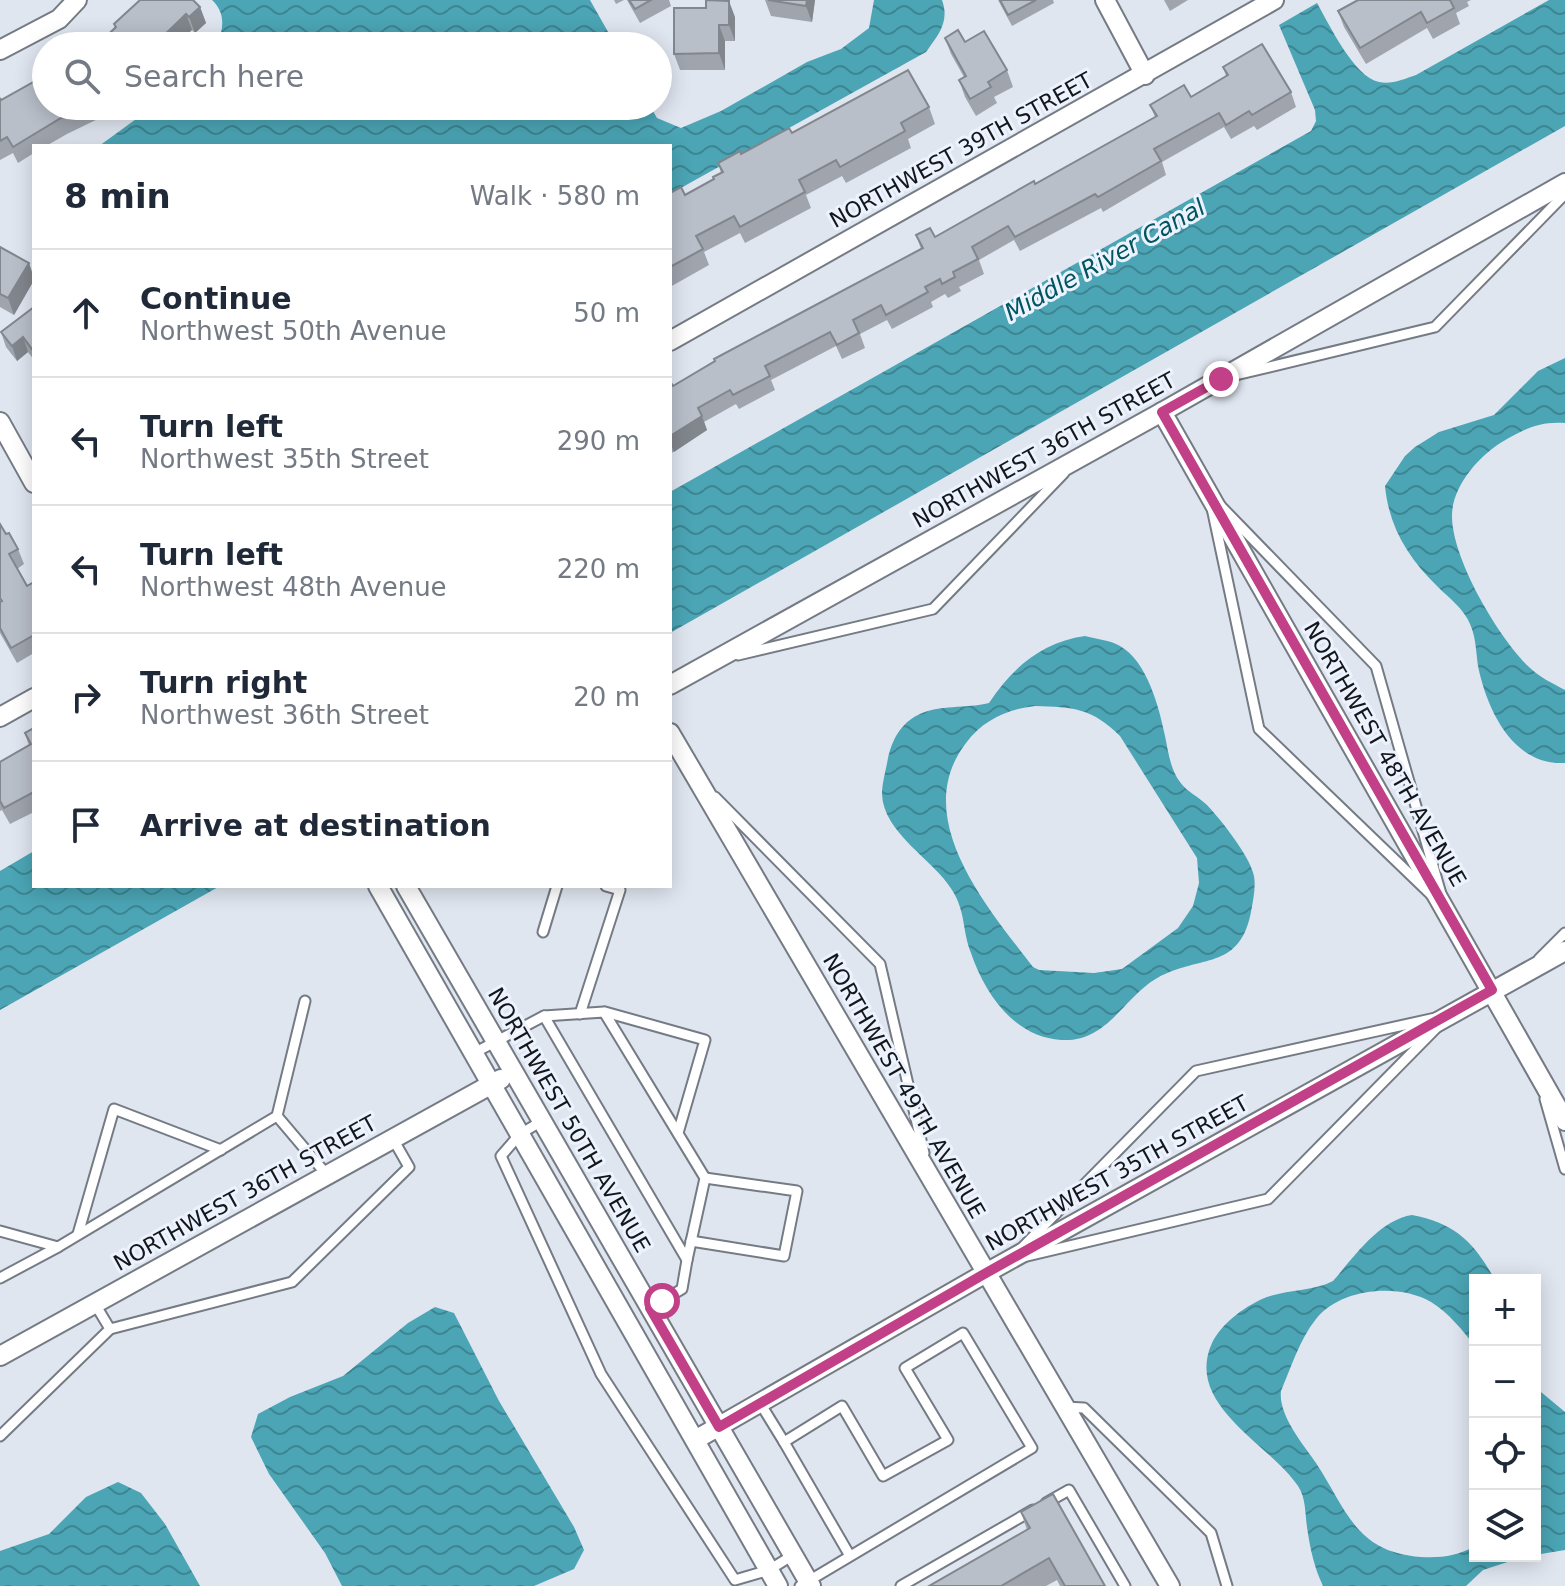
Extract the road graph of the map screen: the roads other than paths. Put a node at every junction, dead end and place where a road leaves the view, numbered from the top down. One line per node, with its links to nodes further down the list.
1 (77, 0): 4 (street)
2 (1105, 0): 7 (street)
3 (1274, 0): 7 (street, NORTHWEST 39TH STREET)
4 (34, 32)
5 (32, 33): 6 (street)
6 (0, 50)
7 (1145, 75): 10 (street, NORTHWEST 39TH STREET)
8 (1565, 183): 11 (street, NORTHWEST 36TH STREET)
9 (1565, 194): 11 (lane)
10 (672, 340)
11 (1221, 379): 12 (street, NORTHWEST 36TH STREET)
12 (1162, 412): 14 (street, NORTHWEST 36TH STREET); 16 (street, NORTHWEST 48TH AVENUE)
13 (0, 422): 15 (street)
14 (1077, 459): 17 (street, NORTHWEST 36TH STREET); 17 (lane)
15 (32, 479)
16 (1209, 494): 27 (street, NORTHWEST 48TH AVENUE); 27 (lane); 27 (lane)
17 (715, 660): 18 (street, NORTHWEST 36TH STREET)
18 (672, 684)
19 (32, 699): 20 (street)
20 (0, 717)
21 (672, 736): 22 (street, NORTHWEST 49TH AVENUE)
22 (696, 777): 54 (street, NORTHWEST 49TH AVENUE); 54 (lane)
23 (379, 888): 40 (street)
24 (407, 888): 39 (street, NORTHWEST 50TH AVENUE)
25 (556, 888): 28 (lane)
26 (613, 888): 36 (lane)
27 (1445, 908): 33 (street, NORTHWEST 48TH AVENUE)
28 (543, 932)
29 (1565, 933): 32 (lane)
30 (1565, 951): 32 (street, NORTHWEST 35TH STREET)
31 (1565, 962): 32 (lane)
32 (1526, 972): 33 (street, NORTHWEST 35TH STREET)
33 (1492, 990): 37 (street, NORTHWEST 35TH STREET); 42 (street, NORTHWEST 48TH AVENUE)
34 (305, 1001): 45 (lane)
35 (604, 1012): 36 (lane); 48 (lane); 48 (lane)
36 (580, 1014): 38 (lane)
37 (1449, 1015): 61 (street, NORTHWEST 35TH STREET); 61 (lane); 61 (lane)
38 (544, 1016): 39 (lane); 60 (lane)
39 (495, 1041): 40 (lane); 41 (street, NORTHWEST 50TH AVENUE)
40 (474, 1053): 43 (street)
41 (514, 1072): 43 (street, NORTHWEST 36TH STREET); 46 (street, NORTHWEST 50TH AVENUE)
42 (1538, 1073): 44 (lane); 47 (street, NORTHWEST 48TH AVENUE); 52 (lane)
43 (491, 1084): 49 (street); 50 (street, NORTHWEST 36TH STREET)
44 (1565, 1100)
45 (277, 1116): 51 (lane); 53 (lane)
46 (542, 1121): 49 (lane); 65 (street, NORTHWEST 50TH AVENUE)
47 (1565, 1121)
48 (678, 1133): 55 (lane)
49 (520, 1134): 72 (street); 76 (lane)
50 (393, 1139): 53 (street, NORTHWEST 36TH STREET); 66 (lane)
51 (221, 1150): 57 (lane); 57 (lane)
52 (1565, 1169)
53 (327, 1175): 64 (street, NORTHWEST 36TH STREET)
54 (929, 1176): 62 (street, NORTHWEST 49TH AVENUE)
55 (705, 1178): 58 (lane); 58 (lane)
56 (0, 1231): 59 (lane)
57 (78, 1234): 59 (lane)
58 (691, 1241): 60 (lane)
59 (58, 1247): 63 (lane)
60 (687, 1260): 65 (lane)
61 (1010, 1260): 62 (street, NORTHWEST 35TH STREET)
62 (986, 1273): 68 (street, NORTHWEST 35TH STREET); 69 (street, NORTHWEST 49TH AVENUE)
63 (0, 1278)
64 (95, 1304): 66 (lane); 67 (street, NORTHWEST 36TH STREET)
65 (650, 1308): 70 (street, NORTHWEST 50TH AVENUE)
66 (110, 1329): 71 (lane)
67 (0, 1356)
68 (760, 1403): 70 (street, NORTHWEST 35TH STREET); 73 (lane)
69 (1065, 1407): 80 (street, NORTHWEST 49TH AVENUE); 81 (lane)
70 (719, 1427): 72 (street, NORTHWEST 35TH STREET); 74 (street, NORTHWEST 50TH AVENUE)
71 (0, 1436)
72 (695, 1440): 76 (street)
73 (784, 1442): 75 (lane); 75 (lane)
74 (793, 1555): 76 (lane); 77 (street, NORTHWEST 50TH AVENUE)
75 (850, 1556): 77 (lane)
76 (774, 1578)
77 (806, 1584)
78 (901, 1586): 79 (lane)
79 (1125, 1586)
80 (1170, 1586)
81 (1227, 1586)

